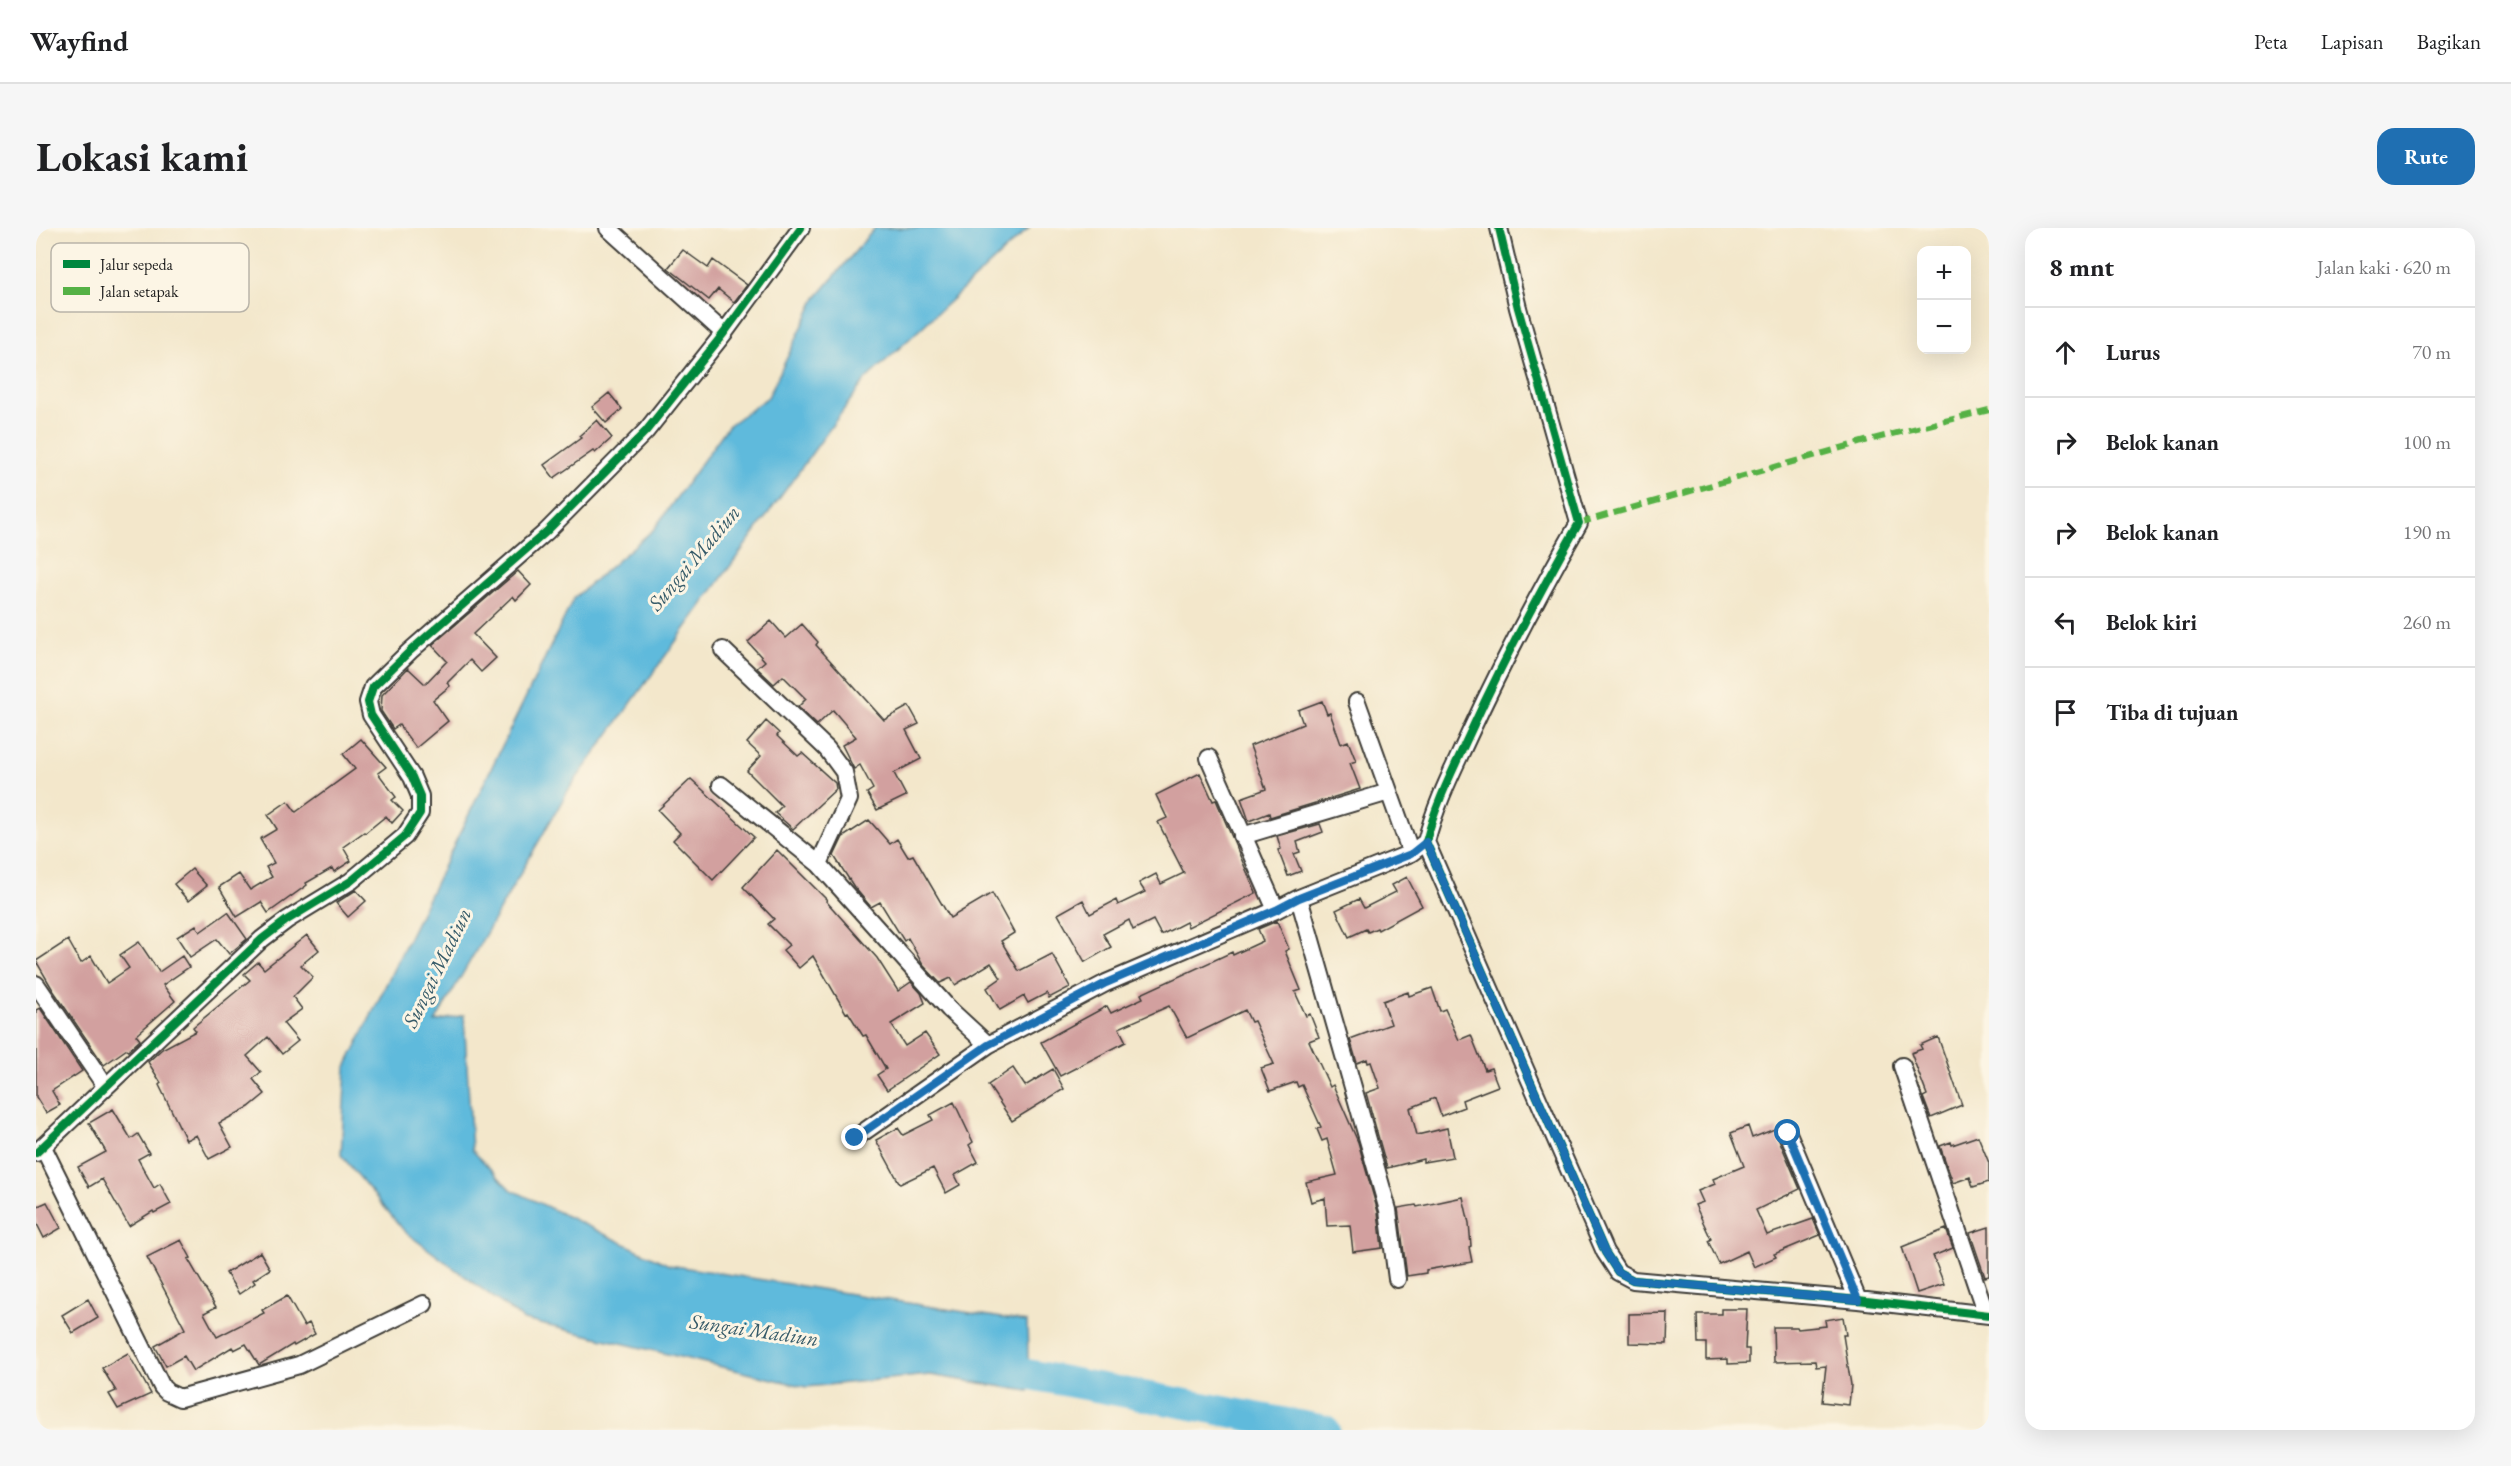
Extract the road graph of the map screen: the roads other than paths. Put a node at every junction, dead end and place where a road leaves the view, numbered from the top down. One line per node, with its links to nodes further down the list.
1 (608, 228): 4 (street)
2 (801, 228): 4 (street)
3 (1499, 228): 11 (street)
4 (724, 333): 19 (street)
5 (723, 650): 13 (street)
6 (1356, 702): 9 (street)
7 (1209, 758): 10 (street)
8 (721, 785): 13 (street)
9 (1389, 792): 10 (street); 12 (street)
10 (1242, 836): 15 (street)
11 (1426, 842): 12 (street); 24 (street)
12 (1411, 854): 14 (street)
13 (819, 864): 17 (street)
14 (1299, 898): 15 (street); 23 (street)
15 (1276, 910): 17 (street)
16 (36, 984): 19 (street)
17 (988, 1045): 21 (street)
18 (1902, 1066): 26 (street)
19 (106, 1087): 22 (street)
20 (1788, 1133): 24 (street)
21 (855, 1138)
22 (40, 1150): 25 (street)
23 (1397, 1280)
24 (1858, 1300): 26 (street)
25 (424, 1304)
26 (1987, 1314)

